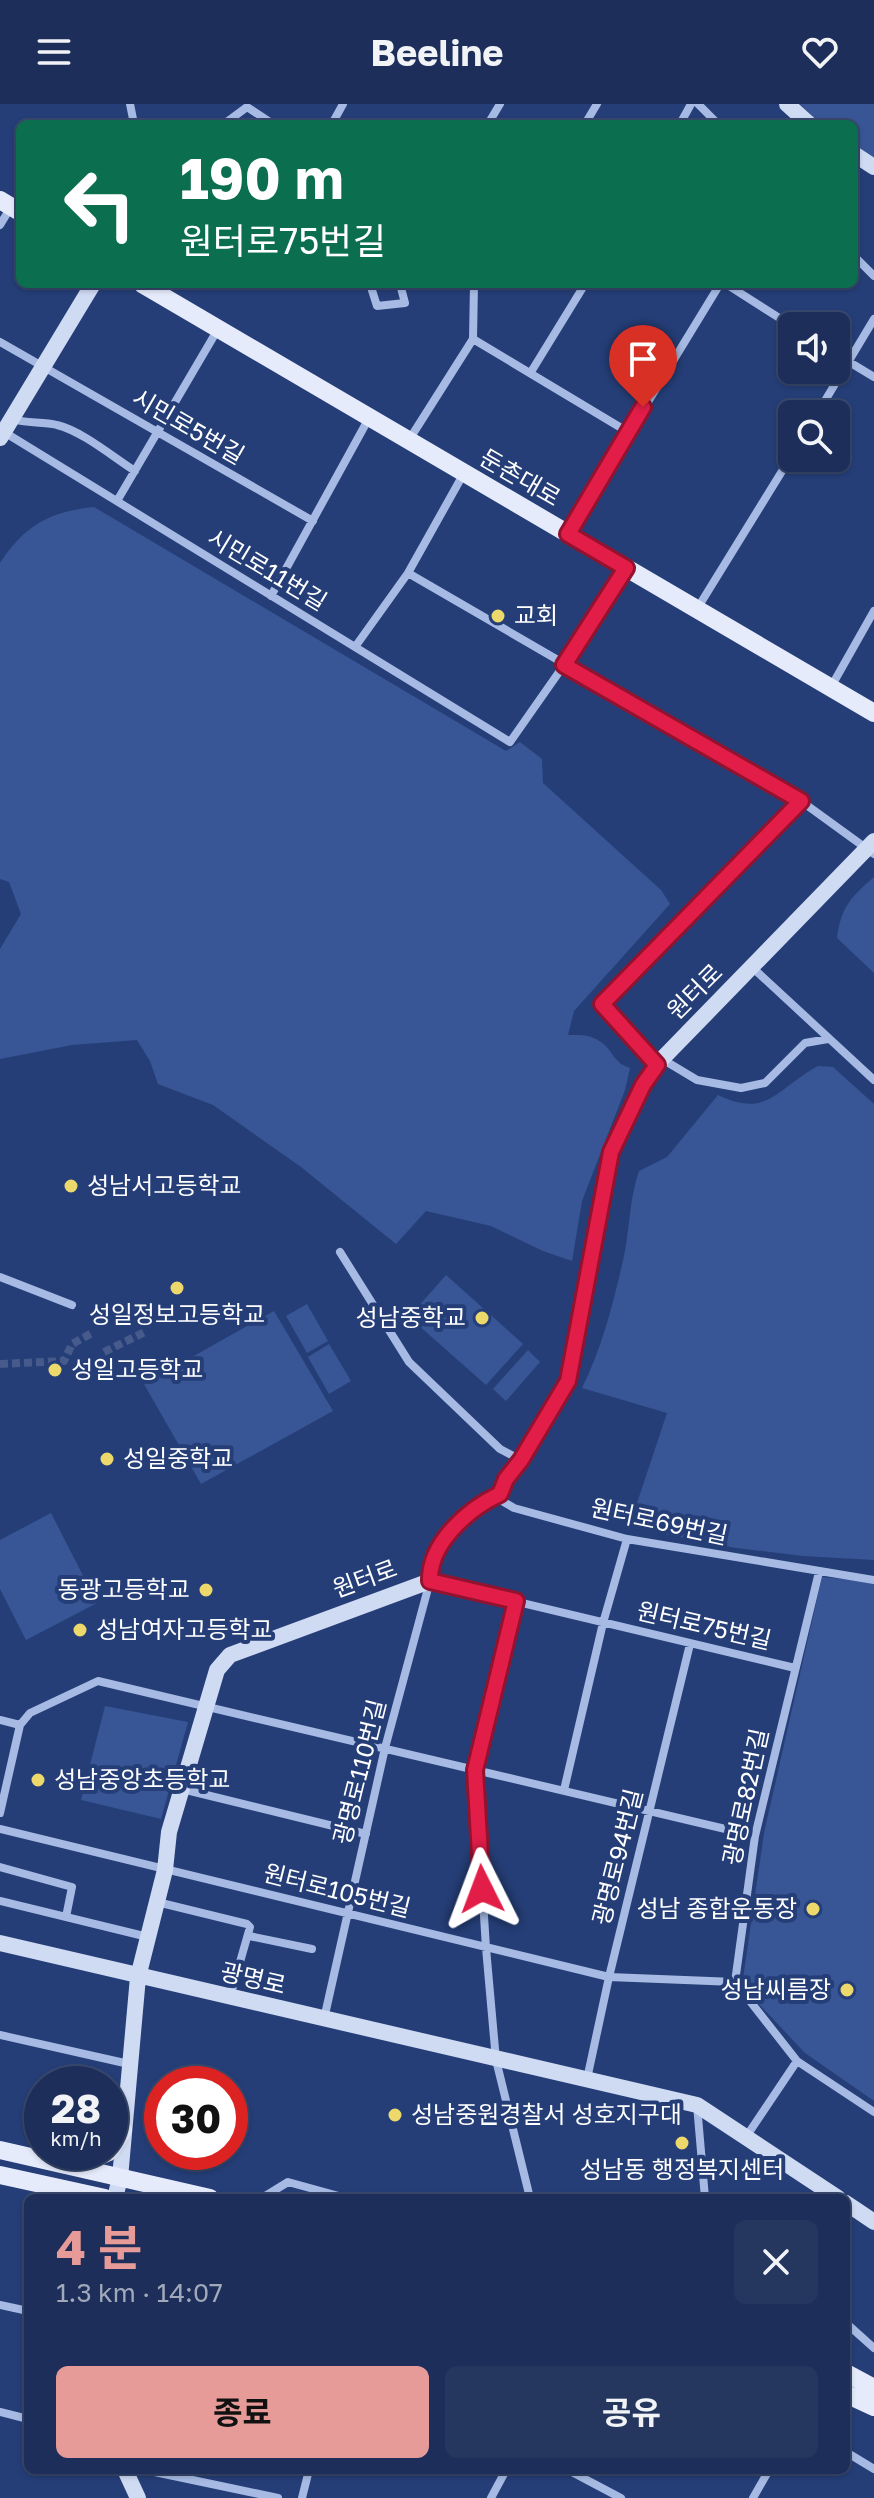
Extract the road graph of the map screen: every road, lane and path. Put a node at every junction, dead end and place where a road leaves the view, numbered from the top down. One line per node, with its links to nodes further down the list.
1 (698, 104): 5 (street)
2 (787, 104): 6 (main road)
3 (229, 120): 4 (street)
4 (267, 120)
5 (714, 120)
6 (805, 120)
7 (10, 206): 8 (street)
8 (0, 225)
9 (858, 260): 10 (street)
10 (874, 276)
11 (91, 288): 26 (main road)
12 (149, 288): 21 (main road, 둔촌대로)
13 (371, 288): 14 (street)
14 (401, 288)
15 (474, 288): 22 (street)
16 (583, 288): 27 (street)
17 (720, 288): 31 (street)
18 (730, 288): 19 (street)
19 (778, 317)
20 (874, 319): 24 (street)
21 (218, 329): 29 (main road, 둔촌대로); 32 (street)
22 (473, 339): 27 (street); 33 (street)
23 (0, 342): 26 (street, 시민로5번길)
24 (850, 360)
25 (850, 363): 28 (street)
26 (43, 367): 30 (main road); 32 (street, 시민로5번길)
27 (531, 372): 31 (street)
28 (874, 377)
29 (369, 418): 33 (main road, 둔촌대로); 38 (street)
30 (5, 430): 34 (street); 37 (street, 시민로11번길)
31 (628, 432): 39 (street)
32 (158, 433): 34 (street); 38 (street, 시민로5번길)
33 (409, 440): 36 (main road, 둔촌대로)
34 (135, 471): 37 (street)
35 (782, 472): 43 (street)
36 (464, 473): 39 (main road, 둔촌대로); 41 (street)
37 (117, 501): 42 (street, 시민로11번길)
38 (313, 521): 42 (street)
39 (568, 534): 40 (main road, 둔촌대로)
40 (626, 568): 43 (main road, 둔촌대로); 46 (street)
41 (408, 573): 45 (street); 46 (street)
42 (271, 596): 45 (street, 시민로11번길)
43 (697, 609): 47 (main road, 둔촌대로)
44 (874, 611): 47 (street)
45 (355, 647): 46 (street, 시민로11번길)
46 (564, 665): 49 (street)
47 (831, 688): 48 (main road, 둔촌대로)
48 (874, 713)
49 (801, 801): 50 (street); 53 (street)
50 (872, 848): 51 (main road, 원터로)
51 (753, 968): 52 (street); 53 (main road, 원터로)
52 (828, 1039): 53 (street); 54 (street)
53 (659, 1062): 58 (main road, 원터로)
54 (874, 1080)
55 (340, 1252): 58 (street)
56 (0, 1277): 57 (street)
57 (72, 1305)
58 (521, 1460): 59 (main road, 원터로)
59 (500, 1494): 60 (street, 원터로69번길); 63 (main road, 원터로)
60 (627, 1539): 61 (street, 원터로69번길); 65 (street, 원터로75번길)
61 (819, 1572): 62 (street, 원터로69번길); 67 (street, 광명로82번길)
62 (874, 1580)
63 (430, 1581): 64 (street, 원터로75번길); 68 (main road, 원터로); 71 (street, 광명로110번길)
64 (516, 1601): 65 (street, 원터로75번길); 74 (street)
65 (603, 1623): 66 (street, 원터로75번길); 77 (street, 원터로75번길)
66 (690, 1644): 67 (street, 원터로75번길); 79 (street, 광명로94번길)
67 (795, 1668): 82 (street, 광명로82번길)
68 (207, 1707): 70 (street); 71 (street); 76 (main road, 원터로)
69 (0, 1720): 70 (street)
70 (20, 1725): 73 (street)
71 (385, 1748): 74 (street); 81 (street, 광명로110번길)
72 (0, 1755): 73 (street)
73 (13, 1758): 75 (street)
74 (475, 1770): 77 (street); 92 (street)
75 (3, 1789): 78 (street)
76 (182, 1789): 81 (street); 84 (main road, 원터로)
77 (564, 1790): 79 (street)
78 (0, 1813)
79 (650, 1813): 82 (street); 95 (street, 광명로94번길)
80 (0, 1829): 84 (street, 원터로105번길)
81 (366, 1834): 87 (street, 광명로110번길)
82 (755, 1836): 96 (street, 광명로82번길)
83 (0, 1867): 88 (street)
84 (165, 1870): 86 (main road, 원터로); 87 (street, 원터로105번길)
85 (0, 1901): 88 (street)
86 (157, 1902): 89 (street); 90 (main road, 원터로)
87 (347, 1913): 92 (street, 원터로105번길); 98 (street, 광명로110번길)
88 (66, 1917): 90 (street)
89 (249, 1936): 93 (street); 97 (street)
90 (149, 1937): 94 (main road, 원터로)
91 (0, 1943): 94 (main road, 광명로)
92 (486, 1948): 95 (street, 원터로105번길); 100 (street)
93 (312, 1949)
94 (138, 1977): 97 (main road, 광명로); 102 (main road, 원터로)
95 (609, 1977): 96 (street, 원터로105번길); 104 (street, 광명로94번길)
96 (735, 1982): 101 (street)
97 (230, 1998): 98 (main road, 광명로)
98 (324, 2019): 100 (main road, 광명로)
99 (0, 2035): 102 (street)
100 (496, 2060): 104 (main road, 광명로); 119 (street)
101 (797, 2061): 106 (street); 107 (street)
102 (129, 2064): 103 (main road, 원터로)
103 (128, 2075)
104 (587, 2079): 105 (main road, 광명로)
105 (697, 2105): 107 (main road, 광명로); 120 (street)
106 (874, 2112)
107 (746, 2137): 121 (main road, 광명로)
108 (0, 2150): 109 (main road)
109 (24, 2155)
110 (86, 2170): 113 (main road)
111 (120, 2170): 113 (main road, 원터로)
112 (0, 2175): 114 (main road)
113 (120, 2178): 115 (main road, 원터로); 116 (main road)
114 (87, 2194)
115 (116, 2194)
116 (192, 2194)
117 (268, 2194): 118 (street)
118 (332, 2194)
119 (529, 2194)
120 (705, 2194)
121 (832, 2194)
122 (850, 2206): 123 (main road)
123 (874, 2222)
124 (0, 2305): 125 (street)
125 (24, 2310)
126 (850, 2327): 127 (street)
127 (874, 2348)
128 (850, 2375): 129 (main road)
129 (874, 2388)
130 (850, 2396): 131 (main road)
131 (874, 2407)
132 (0, 2412): 133 (street)
133 (24, 2418)
134 (850, 2454): 135 (street)
135 (874, 2469)
136 (127, 2474): 142 (main road)
137 (164, 2474): 143 (street)
138 (308, 2474): 144 (street)
139 (504, 2474): 145 (street)
140 (576, 2474): 146 (street)
141 (767, 2474): 147 (street)
142 (138, 2498)
143 (278, 2498)
144 (302, 2498)
145 (491, 2498)
146 (621, 2498)
147 (753, 2498)

